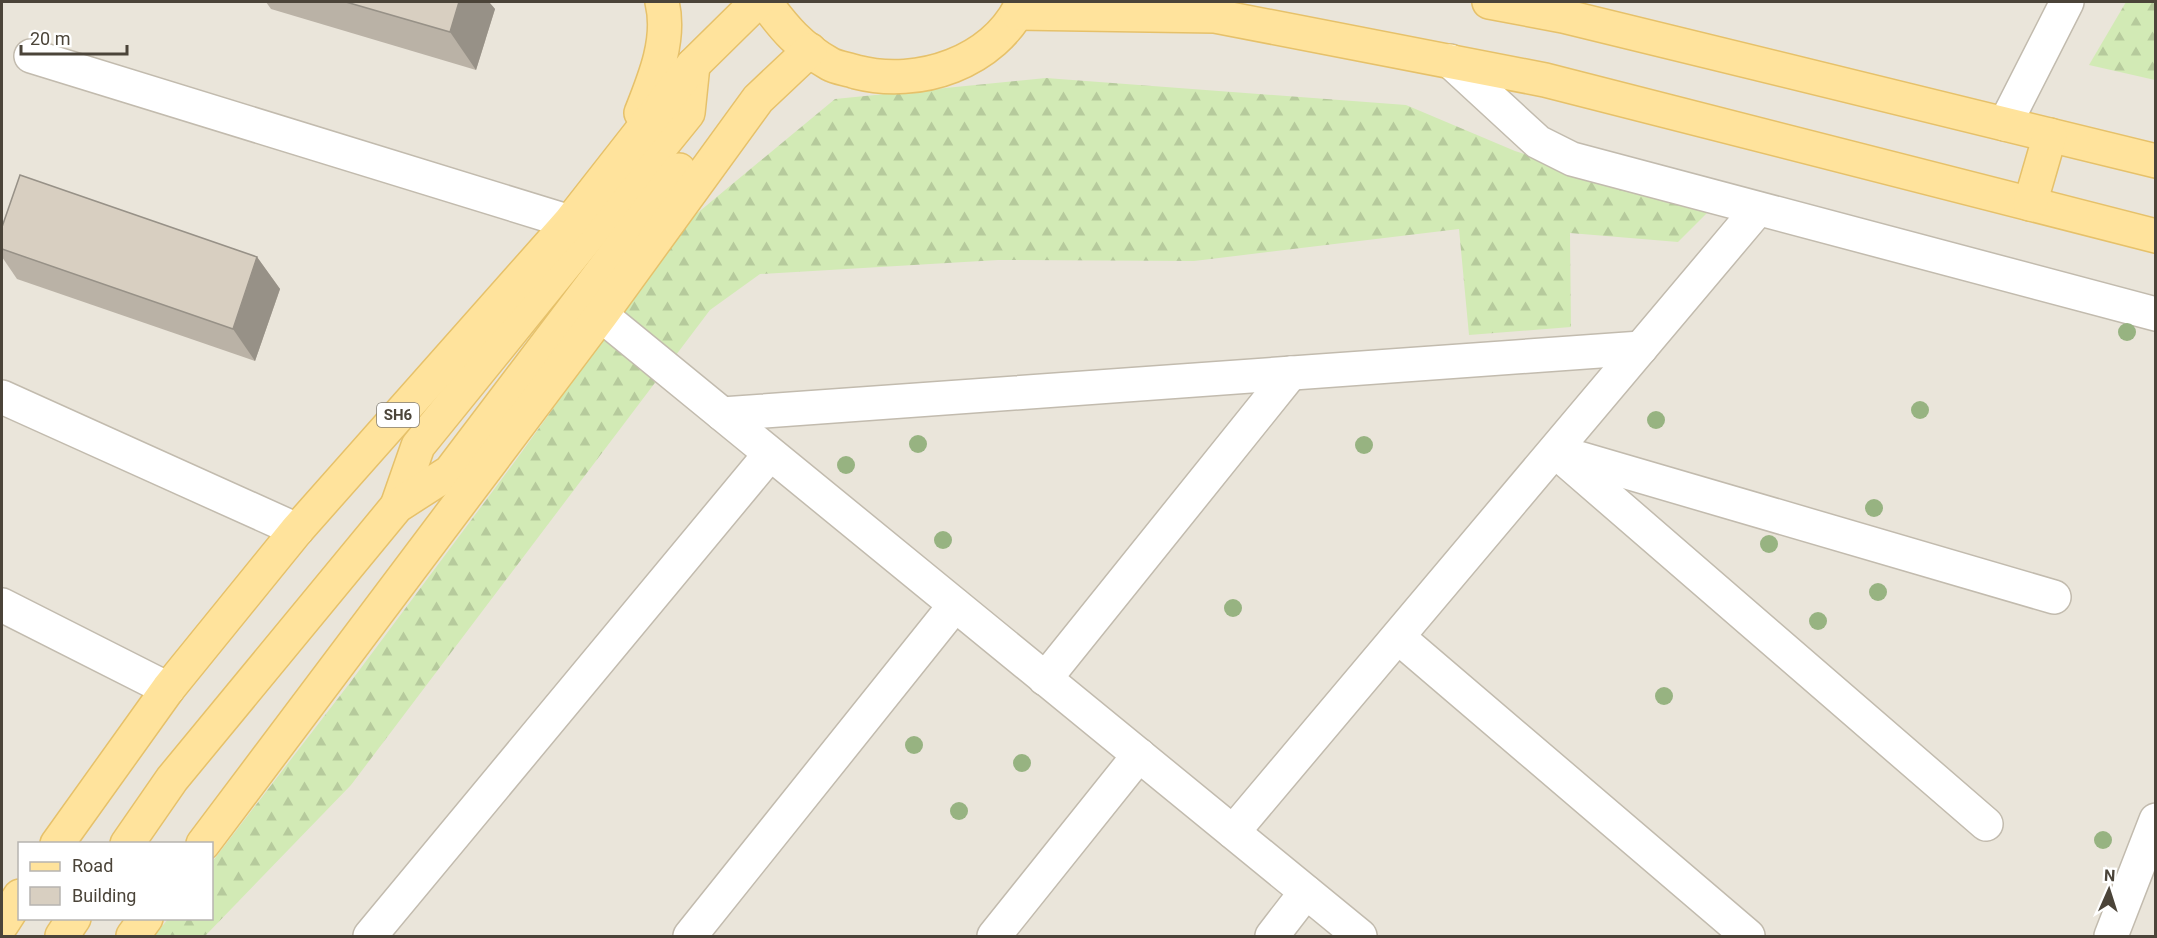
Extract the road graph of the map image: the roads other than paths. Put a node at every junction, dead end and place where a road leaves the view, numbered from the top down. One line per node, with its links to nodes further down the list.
1 (662, 2): 14 (main road)
2 (758, 2): 10 (main road, SH6)
3 (765, 2): 7 (main road)
4 (1489, 2): 12 (main road)
5 (2067, 2): 12 (street)
6 (1020, 7): 7 (main road); 9 (main road)
7 (810, 50): 11 (main road)
8 (31, 56): 18 (street)
9 (1450, 61): 16 (main road); 17 (street)
10 (693, 65): 14 (main road, SH6); 28 (main road)
11 (748, 112): 21 (main road); 28 (main road)
12 (2004, 124): 13 (main road)
13 (2050, 135): 15 (main road); 16 (main road)
14 (629, 146): 18 (main road, SH6)
15 (2156, 161)
16 (2030, 204): 19 (main road)
17 (1758, 209): 20 (street); 22 (street)
18 (570, 222): 29 (main road, SH6)
19 (2156, 236)
20 (2156, 314)
21 (601, 315): 25 (street); 42 (main road)
22 (1641, 348): 23 (street); 26 (street)
23 (1291, 373): 25 (street); 34 (street)
24 (2, 397): 29 (street)
25 (722, 414): 27 (street)
26 (1555, 451): 30 (street); 33 (street); 38 (street)
27 (770, 454): 32 (street); 52 (street)
28 (397, 506): 41 (main road)
29 (297, 530): 35 (main road, SH6)
30 (2054, 597)
31 (2, 605): 35 (street)
32 (955, 605): 34 (street); 53 (street)
33 (1398, 637): 39 (street); 57 (street)
34 (1046, 679): 36 (street)
35 (168, 689): 40 (main road, SH6)
36 (1139, 755): 39 (street); 54 (street)
37 (2156, 820): 58 (street)
38 (1986, 824)
39 (1233, 832): 44 (street)
40 (58, 842)
41 (128, 842)
42 (204, 842)
43 (2, 888): 45 (street)
44 (1306, 892): 55 (street); 56 (street)
45 (18, 894)
46 (18, 898): 49 (main road)
47 (73, 920): 50 (main road)
48 (145, 920): 51 (main road)
49 (2, 924)
50 (62, 936)
51 (133, 936)
52 (370, 936)
53 (690, 936)
54 (994, 936)
55 (1272, 936)
56 (1360, 936)
57 (1748, 936)
58 (2111, 936)

